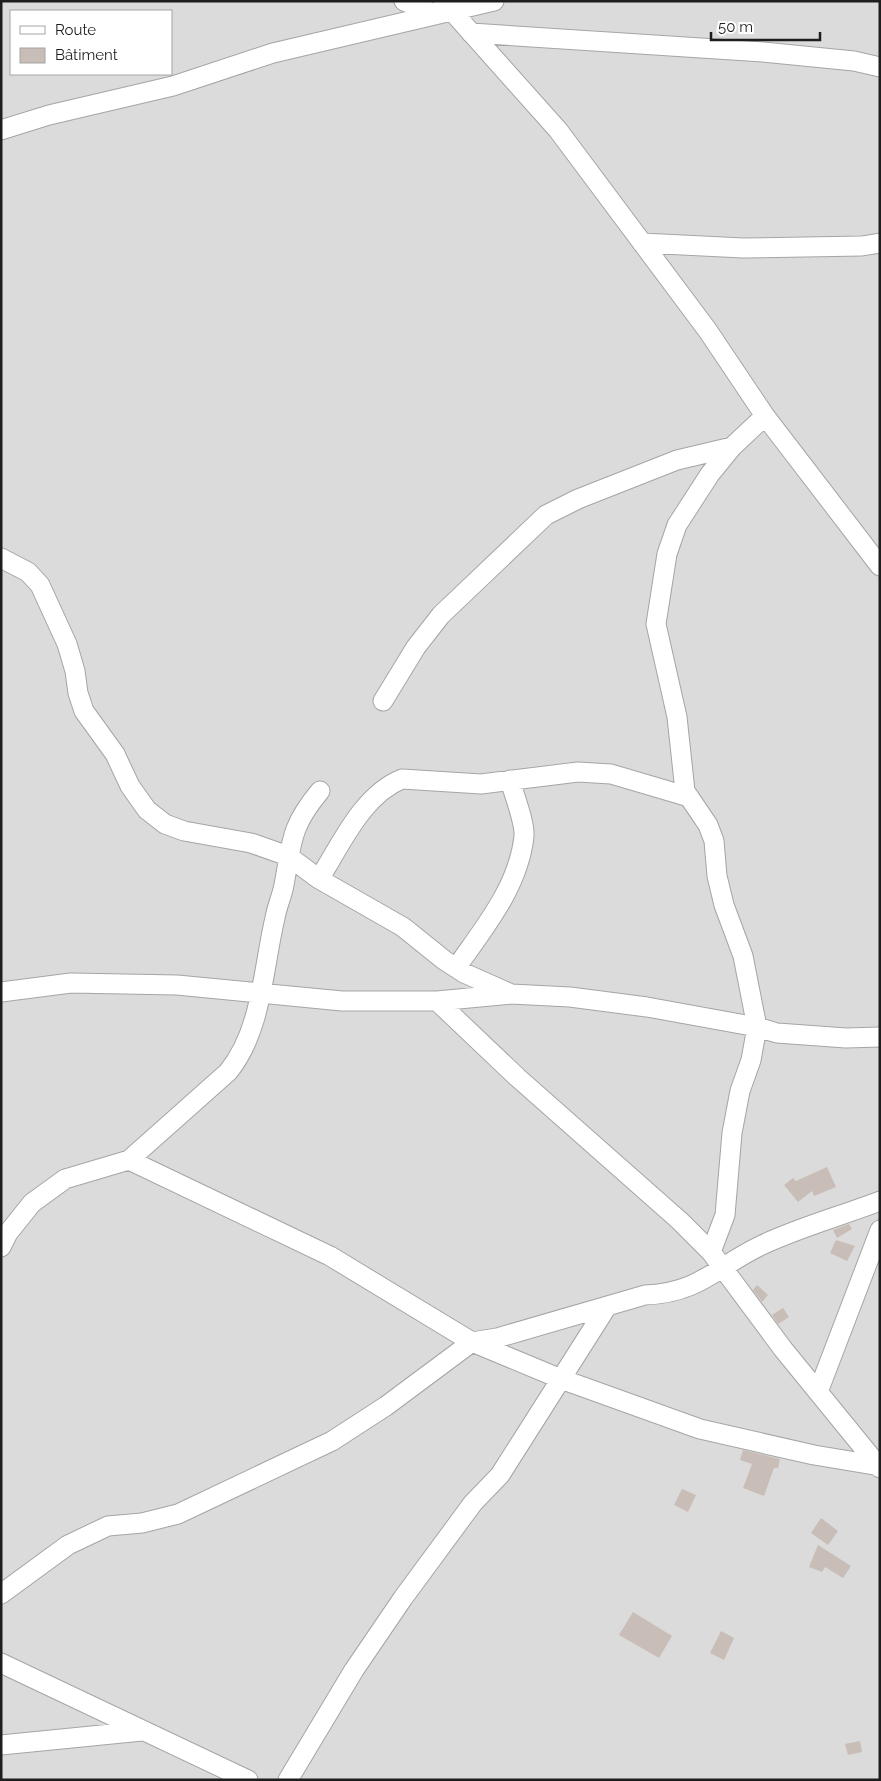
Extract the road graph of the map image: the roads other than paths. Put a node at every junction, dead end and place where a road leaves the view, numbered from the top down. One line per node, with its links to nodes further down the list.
1 (404, 1): 3 (street)
2 (494, 1): 3 (street)
3 (443, 8): 4 (street); 6 (street)
4 (471, 33): 5 (street); 7 (street)
5 (880, 67)
6 (1, 130)
7 (642, 243): 8 (street); 9 (street)
8 (880, 243)
9 (765, 416): 10 (street); 12 (street)
10 (732, 447): 13 (street); 16 (street)
11 (1, 558): 17 (street)
12 (880, 566)
13 (383, 701)
14 (510, 780): 16 (street); 18 (street); 20 (street)
15 (320, 791): 17 (street)
16 (689, 797): 25 (street)
17 (288, 856): 18 (street); 19 (street)
18 (319, 879): 19 (street); 20 (street)
19 (285, 883): 22 (street)
20 (456, 968): 23 (street)
21 (1, 992): 22 (street)
22 (260, 992): 24 (street); 27 (street)
23 (511, 994): 24 (street); 25 (street)
24 (437, 1002): 31 (street)
25 (757, 1027): 26 (street); 31 (street)
26 (880, 1037)
27 (129, 1160): 30 (street); 34 (street)
28 (880, 1201): 32 (street)
29 (880, 1230): 36 (street)
30 (1, 1247)
31 (711, 1252): 32 (street)
32 (725, 1268): 33 (street); 36 (street)
33 (606, 1308): 34 (street); 35 (street)
34 (472, 1342): 35 (street); 38 (street)
35 (561, 1379): 37 (street); 43 (street)
36 (818, 1392): 37 (street)
37 (879, 1466)
38 (1, 1594)
39 (1, 1663): 40 (street)
40 (142, 1731): 41 (street); 42 (street)
41 (1, 1745)
42 (248, 1780)
43 (288, 1780)

